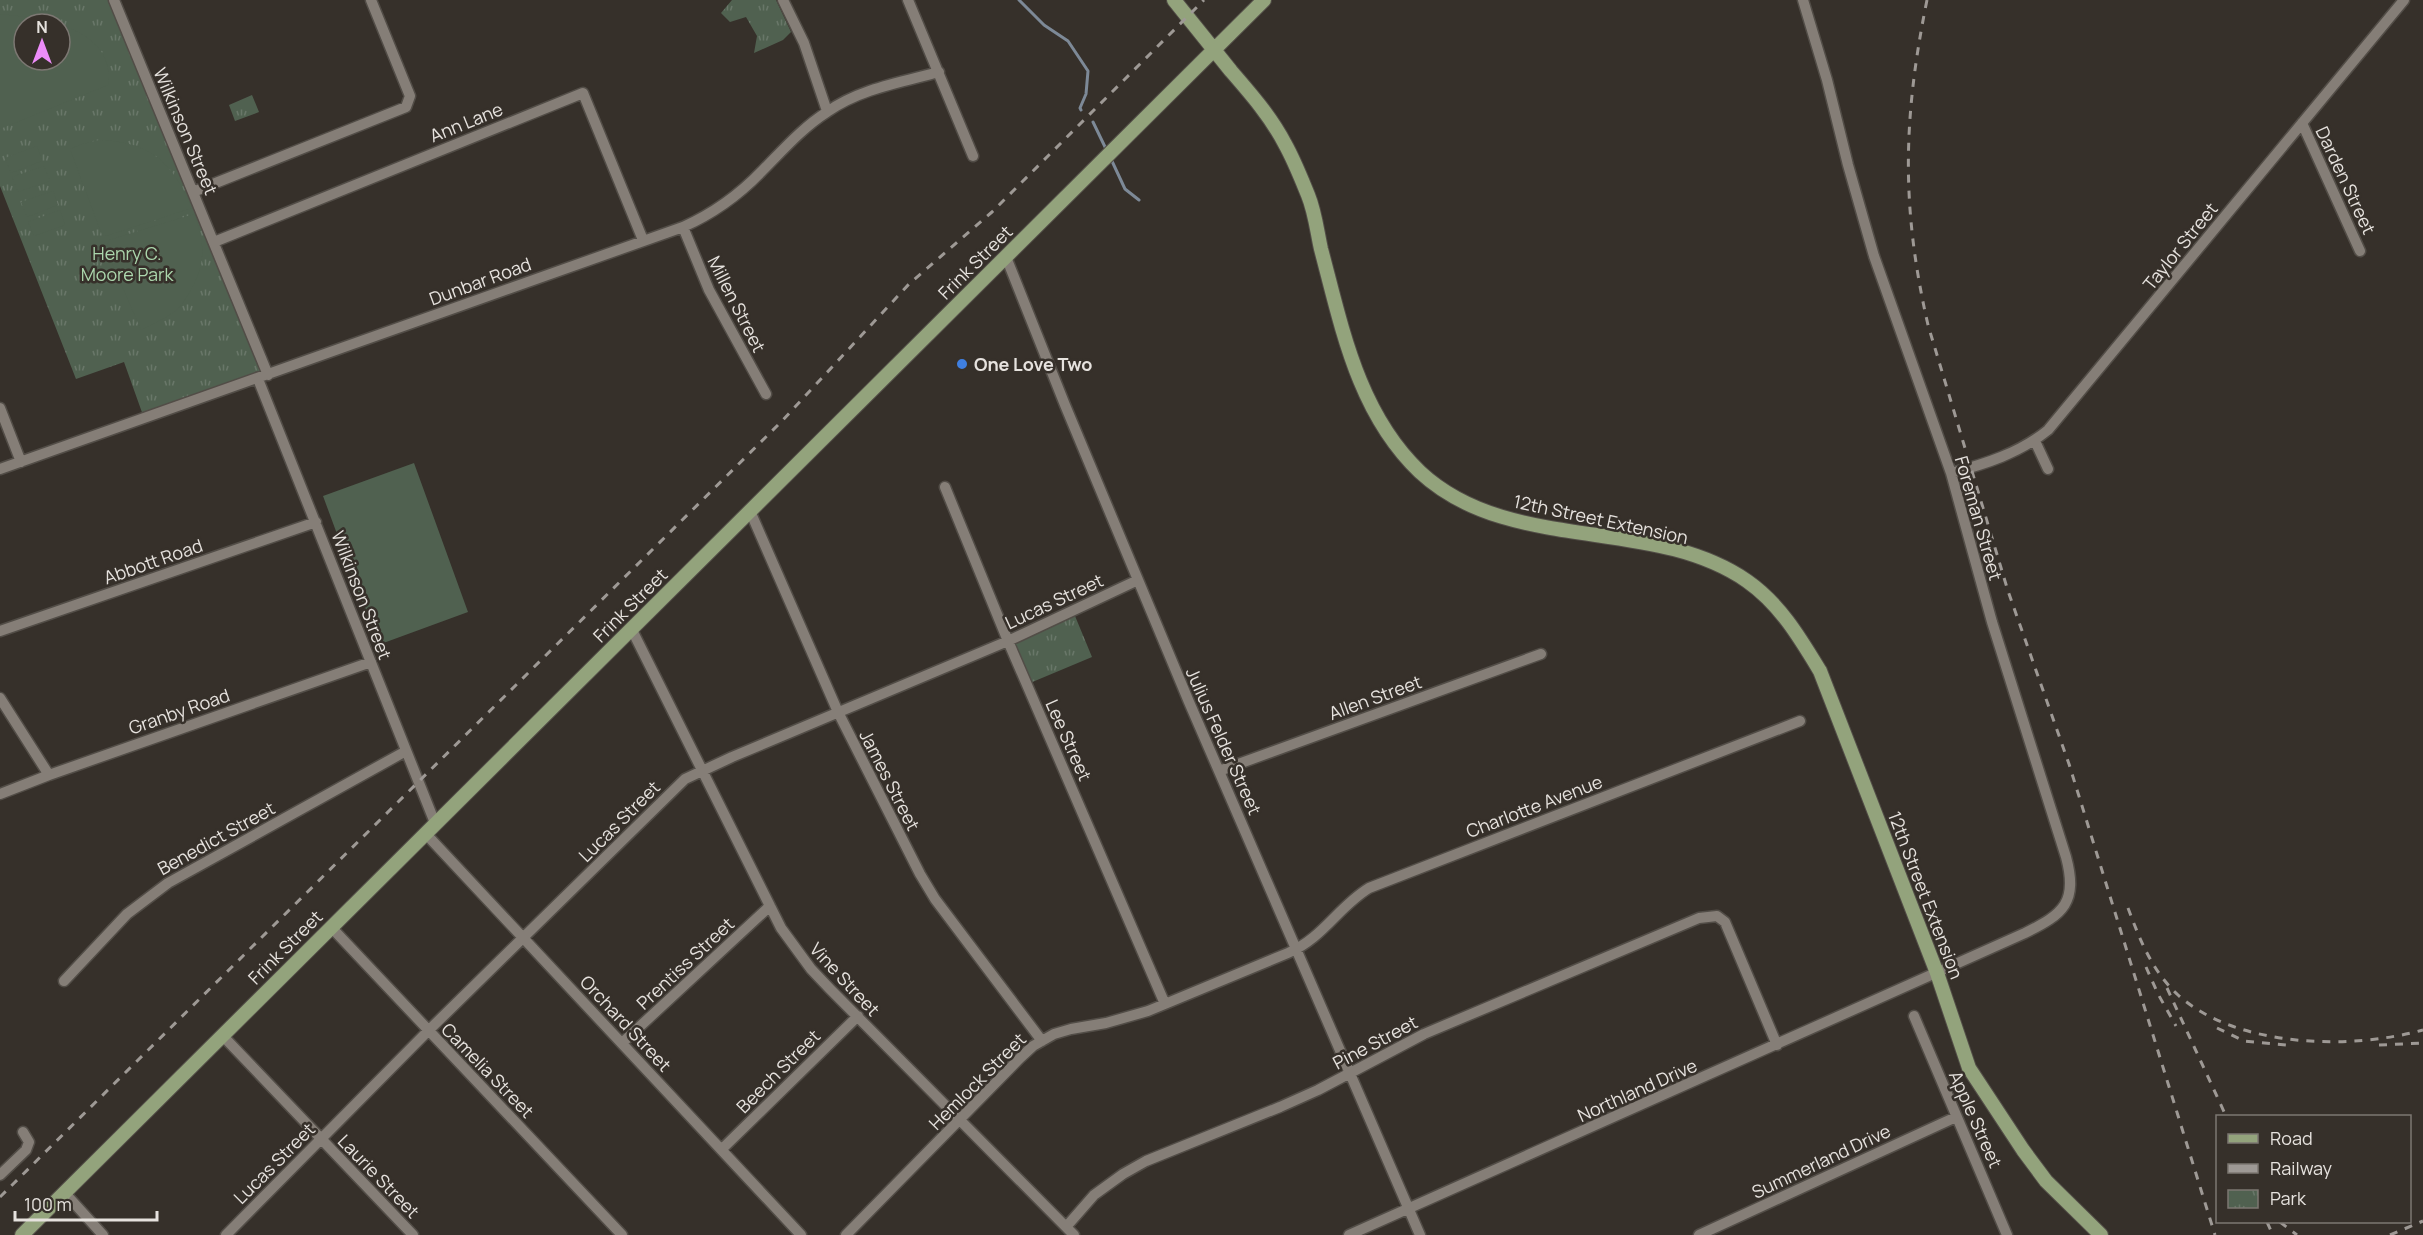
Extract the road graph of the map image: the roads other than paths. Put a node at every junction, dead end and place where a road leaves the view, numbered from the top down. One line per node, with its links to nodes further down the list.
1 (114, 0): 14 (street, Wilkinson Street)
2 (371, 0): 14 (street)
3 (783, 0): 11 (street)
4 (908, 0): 10 (street)
5 (1174, 0): 9 (main road, 12th Street Extension)
6 (1264, 0): 9 (main road, Frink Street)
7 (1803, 0): 27 (street, Foreman Street)
8 (2404, 0): 12 (street, Taylor Street)
9 (1214, 49): 19 (main road, Frink Street); 50 (main road, 12th Street Extension)
10 (939, 72): 11 (street, Dunbar Road); 13 (street)
11 (827, 111): 15 (street, Dunbar Road)
12 (2302, 123): 18 (street, Darden Street); 23 (street, Taylor Street)
13 (973, 156)
14 (193, 192): 17 (street, Wilkinson Street)
15 (683, 227): 16 (street, Dunbar Road); 21 (street, Millen Street)
16 (643, 240): 17 (street, Ann Lane); 20 (street, Dunbar Road)
17 (214, 242): 20 (street, Wilkinson Street)
18 (2360, 250)
19 (1006, 256): 29 (main road, Frink Street); 31 (street, Julius Felder Street)
20 (263, 377): 24 (street, Dunbar Road); 30 (street, Wilkinson Street)
21 (766, 394)
22 (0, 408): 24 (street)
23 (2035, 441): 26 (street); 27 (street, Taylor Street)
24 (21, 462): 25 (street, Dunbar Road)
25 (0, 469)
26 (2048, 469)
27 (1951, 472): 50 (street, Foreman Street)
28 (945, 487): 34 (street, Lee Street)
29 (750, 511): 32 (main road, Frink Street); 38 (street, James Street)
30 (316, 522): 33 (street, Abbott Road); 36 (street, Wilkinson Street)
31 (1138, 580): 34 (street, Lucas Street); 42 (street, Julius Felder Street)
32 (632, 630): 41 (street, Vine Street); 45 (main road, Frink Street)
33 (0, 631)
34 (1008, 641): 38 (street, Lucas Street); 52 (street, Lee Street)
35 (1541, 654): 42 (street, Allen Street)
36 (370, 662): 40 (street, Wilkinson Street); 43 (street, Granby Road)
37 (0, 698): 43 (street)
38 (838, 712): 41 (street, Lucas Street); 57 (street, James Street)
39 (1800, 721): 49 (street, Charlotte Avenue)
40 (406, 751): 45 (street, Wilkinson Street); 51 (street, Benedict Street)
41 (702, 771): 46 (street, Vine Street); 48 (street, Lucas Street)
42 (1220, 771): 49 (street, Julius Felder Street)
43 (48, 775): 44 (street, Granby Road)
44 (0, 794)
45 (431, 828): 47 (main road, Frink Street); 48 (street, Orchard Street)
46 (770, 906): 53 (street, Vine Street); 58 (street, Prentiss Street)
47 (331, 927): 55 (street, Camelia Street); 56 (main road, Frink Street)
48 (523, 938): 55 (street, Lucas Street); 58 (street, Orchard Street)
49 (1297, 950): 52 (street, Hemlock Street); 60 (street, Julius Felder Street)
50 (1937, 973): 59 (street, Northland Drive); 81 (main road, 12th Street Extension)
51 (64, 981)
52 (1165, 1004): 57 (street, Hemlock Street)
53 (858, 1016): 62 (street, Vine Street); 65 (street, Beech Street)
54 (1914, 1016): 61 (street, Apple Street)
55 (428, 1031): 64 (street, Lucas Street); 74 (street, Camelia Street)
56 (222, 1035): 64 (street, Laurie Street); 67 (main road, Frink Street)
57 (1042, 1041): 62 (street, Hemlock Street)
58 (622, 1043): 65 (street, Orchard Street)
59 (1777, 1045): 60 (street, Pine Street); 68 (street, Northland Drive)
60 (1350, 1073): 68 (street, Julius Felder Street); 69 (street, Pine Street)
61 (1956, 1117): 79 (street, Summerland Drive); 80 (street, Apple Street)
62 (960, 1120): 69 (street, Vine Street); 76 (street, Hemlock Street)
63 (23, 1132): 66 (street)
64 (321, 1139): 72 (street, Lucas Street); 73 (street, Laurie Street)
65 (722, 1149): 75 (street, Orchard Street)
66 (0, 1175)
67 (64, 1192): 70 (main road, Frink Street); 71 (street)
68 (1409, 1210): 77 (street, Northland Drive); 78 (street, Julius Felder Street)
69 (1070, 1231)
70 (21, 1235)
71 (103, 1235)
72 (226, 1235)
73 (413, 1235)
74 (622, 1235)
75 (801, 1235)
76 (846, 1235)
77 (1349, 1235)
78 (1420, 1235)
79 (1699, 1235)
80 (2007, 1235)
81 (2101, 1235)

